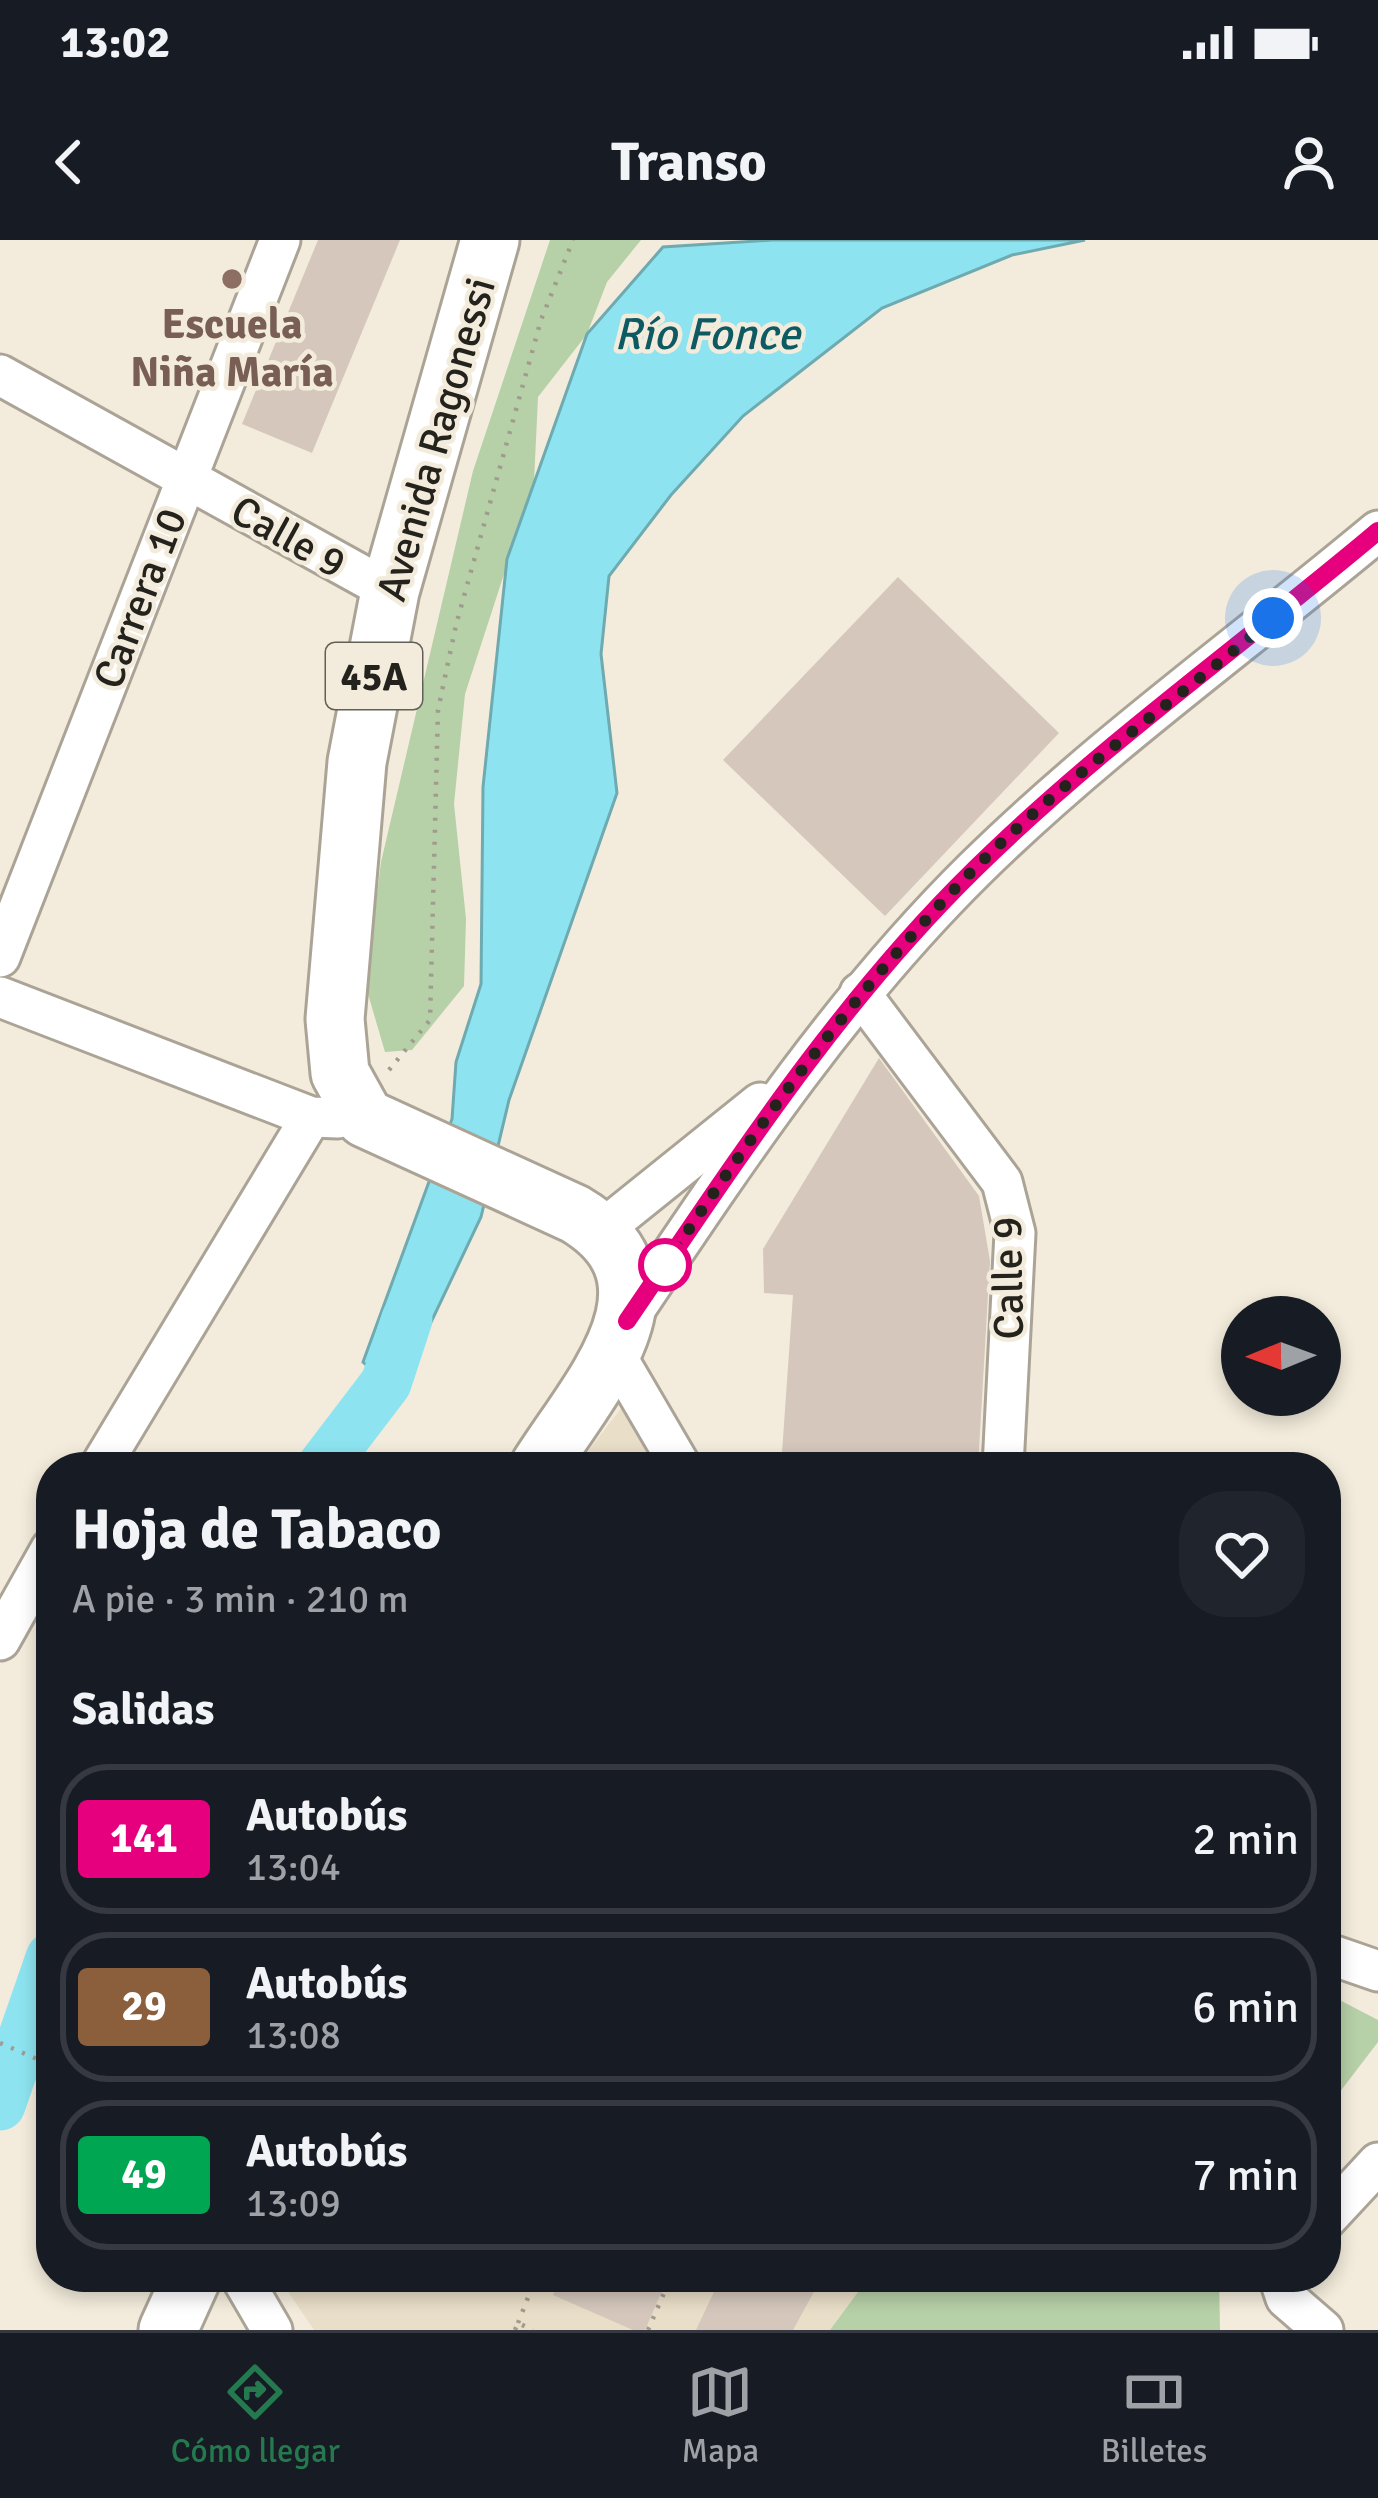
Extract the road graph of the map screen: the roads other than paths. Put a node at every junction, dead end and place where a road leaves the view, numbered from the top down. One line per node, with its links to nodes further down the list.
1 (280, 240): 4 (street, Carrera 10)
2 (490, 240): 6 (highway, Avenida Ragonessi / 45A)
3 (0, 375): 4 (street, Calle 9)
4 (185, 479): 6 (street, Calle 9); 7 (street, Carrera 10)
5 (1378, 531): 8 (street)
6 (390, 591): 11 (highway, Avenida Ragonessi / 45A)
7 (0, 957)
8 (860, 993): 10 (street); 17 (street, Calle 9)
9 (0, 997): 11 (street)
10 (792, 1077): 12 (street); 13 (street)
11 (362, 1122): 12 (highway); 14 (street)
12 (588, 1222): 13 (highway)
13 (620, 1335): 15 (highway); 16 (street)
14 (111, 1452)
15 (548, 1452)
16 (674, 1452)
17 (1004, 1452)
18 (25, 1592): 19 (street)
19 (0, 1640)
20 (1341, 1958): 21 (street)
21 (1378, 1971)
22 (1378, 2163): 23 (street)
23 (1341, 2202)
24 (185, 2292): 28 (highway)
25 (249, 2292): 27 (street)
26 (1289, 2292): 29 (street)
27 (267, 2327)
28 (168, 2330)
29 (1323, 2330)

